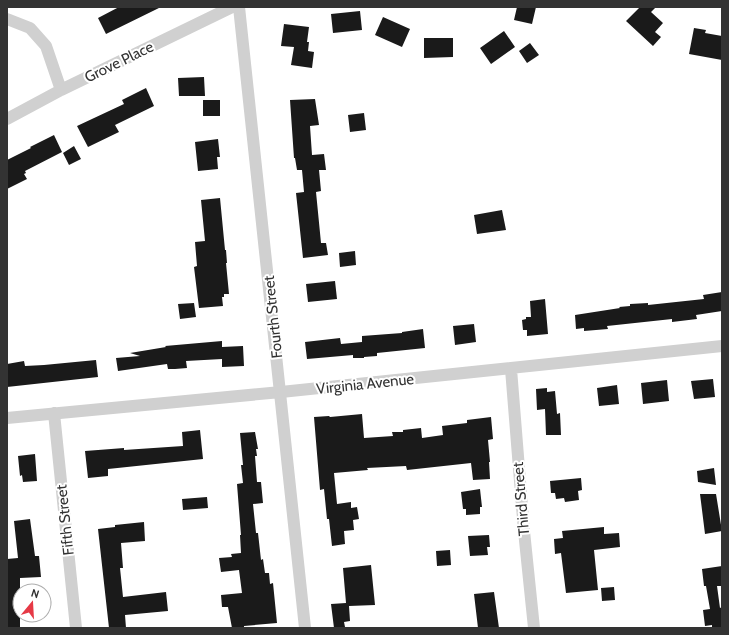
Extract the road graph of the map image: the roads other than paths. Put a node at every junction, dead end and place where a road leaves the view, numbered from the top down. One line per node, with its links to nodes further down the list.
1 (232, 7): 4 (street, Grove Place)
2 (239, 7): 8 (street, Fourth Street)
3 (7, 19): 4 (street)
4 (61, 90): 5 (street, Grove Place)
5 (7, 119)
6 (722, 346): 7 (street, Virginia Avenue)
7 (511, 369): 8 (street, Virginia Avenue); 13 (street, Third Street)
8 (281, 392): 9 (street, Virginia Avenue); 12 (street, Fourth Street)
9 (54, 412): 10 (street, Virginia Avenue); 11 (street, Fifth Street)
10 (7, 418)
11 (76, 628)
12 (305, 628)
13 (534, 628)

